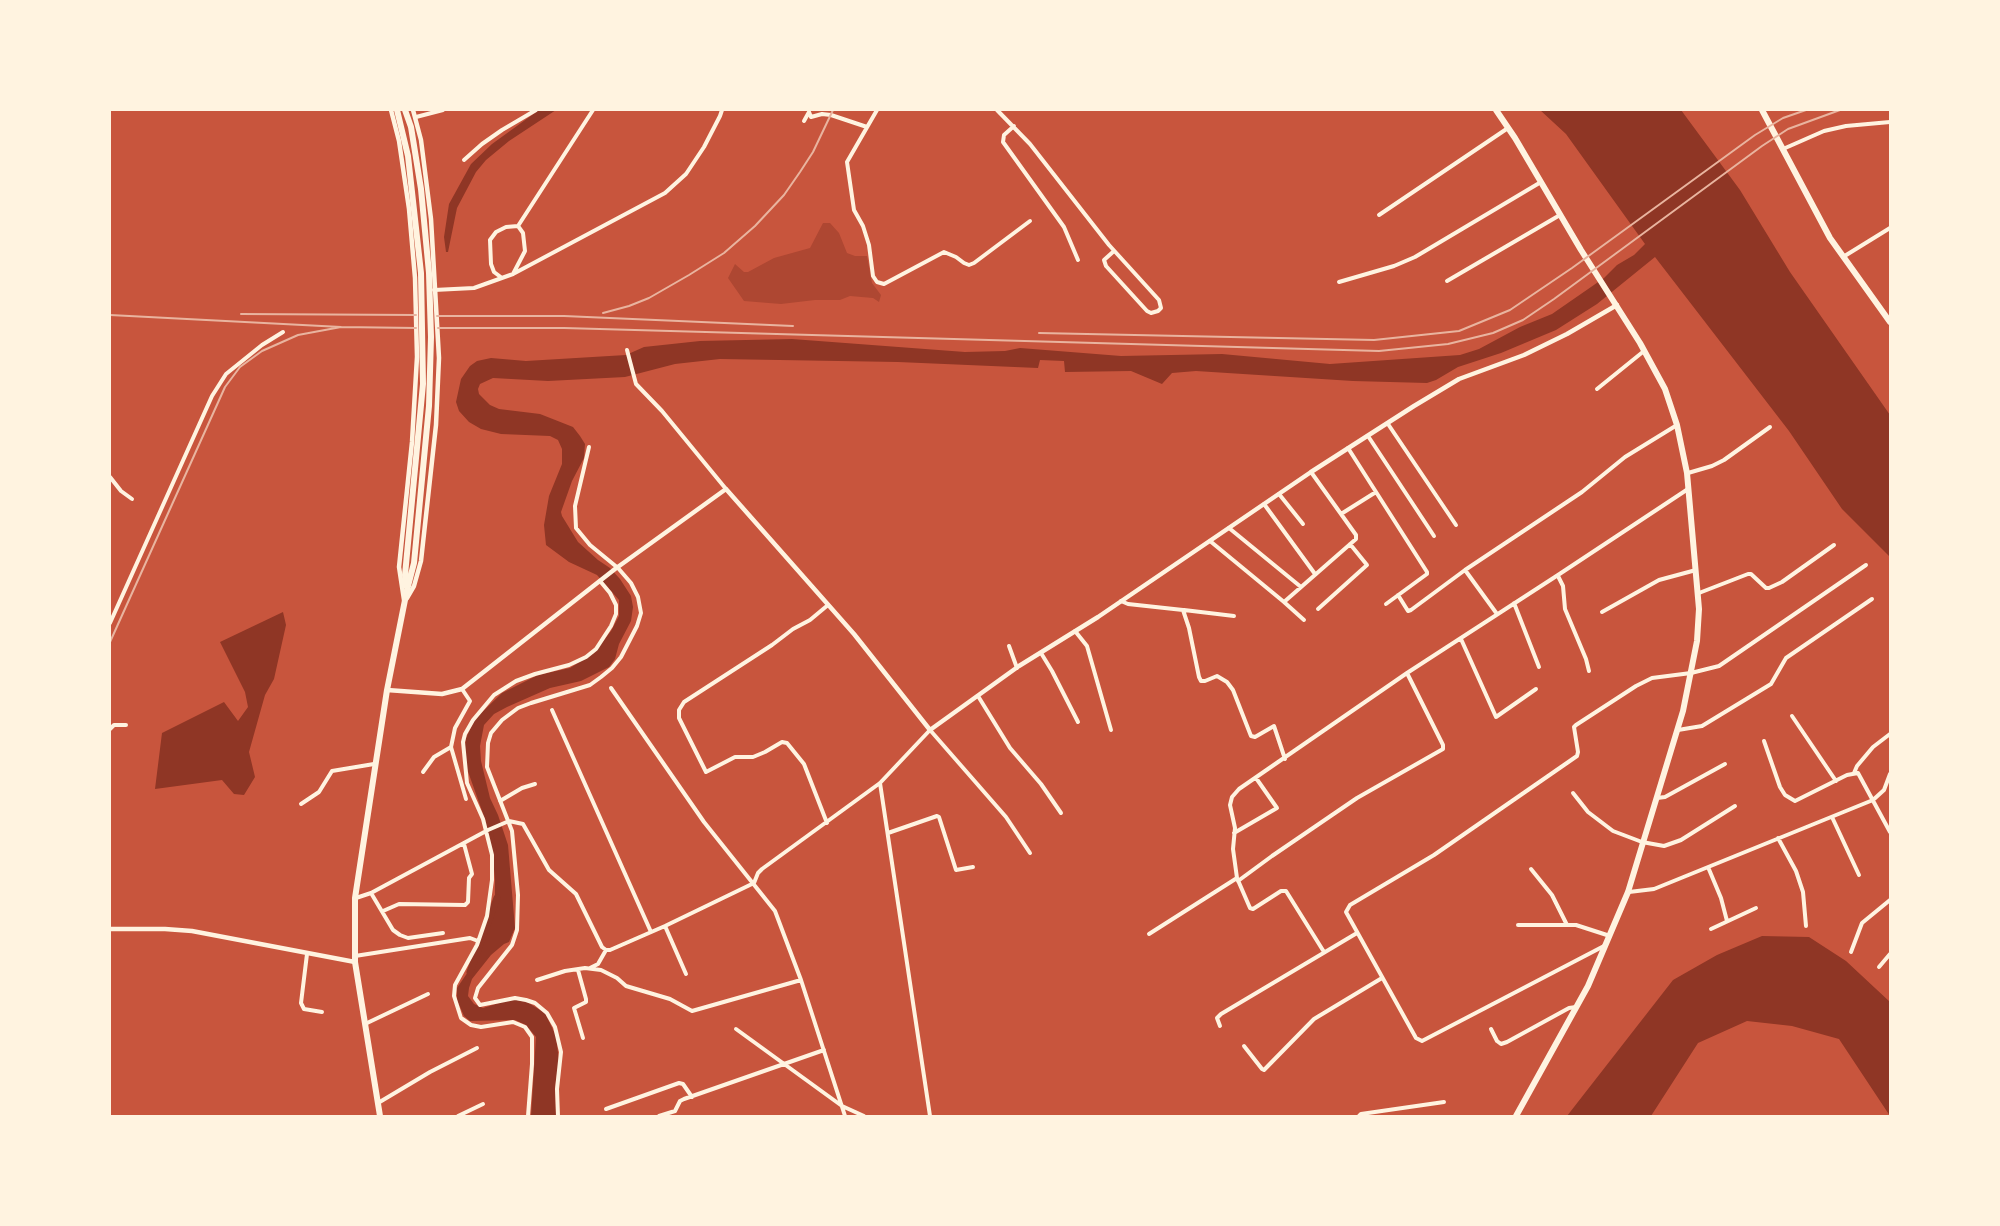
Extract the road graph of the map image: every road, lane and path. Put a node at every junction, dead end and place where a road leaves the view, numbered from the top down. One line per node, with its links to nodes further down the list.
1 (390, 110): 36 (street)
2 (397, 110): 76 (main road)
3 (405, 110): 76 (main road)
4 (413, 110): 14 (street)
5 (443, 110): 14 (street)
6 (536, 110): 21 (street)
7 (593, 110): 26 (street)
8 (722, 110): 31 (street)
9 (878, 110): 18 (street)
10 (997, 110): 17 (street)
11 (1496, 110): 19 (main road)
12 (1762, 110): 20 (main road)
13 (810, 111): 15 (street); 18 (street)
14 (416, 117): 35 (street)
15 (804, 121)
16 (1890, 122): 20 (street)
17 (1015, 126): 28 (street); 30 (street)
18 (867, 127): 25 (street)
19 (1509, 127): 22 (main road); 23 (street)
20 (1783, 149): 29 (main road)
21 (464, 160)
22 (1541, 182): 24 (main road); 34 (street)
23 (1379, 214)
24 (1560, 215): 33 (street); 37 (main road)
25 (1030, 220)
26 (518, 226): 31 (street); 32 (street)
27 (1890, 228): 29 (street)
28 (1114, 251): 28 (street)
29 (1842, 257): 38 (main road)
30 (1078, 260)
31 (513, 274): 32 (street)
32 (502, 278): 35 (street)
33 (1447, 281)
34 (1339, 282)
35 (436, 290): 36 (street); 43 (street)
36 (415, 291): 42 (street)
37 (1616, 303): 41 (main road); 45 (street)
38 (1890, 322)
39 (283, 332): 92 (street)
40 (627, 350): 55 (street)
41 (1645, 351): 44 (street); 46 (main road)
42 (417, 357): 43 (street); 82 (street)
43 (439, 358): 82 (street)
44 (1597, 389)
45 (1388, 424): 48 (street); 62 (street)
46 (1677, 425): 52 (main road); 71 (street)
47 (1770, 427): 52 (street)
48 (1368, 436): 50 (street); 64 (street)
49 (589, 447): 69 (street)
50 (1348, 448): 51 (street); 56 (street)
51 (1311, 472): 57 (street); 60 (street)
52 (1687, 473): 54 (main road)
53 (110, 477): 58 (street)
54 (1689, 488): 70 (main road); 73 (street)
55 (726, 489): 69 (street); 85 (street)
56 (1376, 492): 60 (street); 78 (street)
57 (1279, 494): 59 (street); 61 (street)
58 (132, 500)
59 (1264, 504): 63 (street); 72 (street)
60 (1341, 514): 66 (street)
61 (1304, 524)
62 (1456, 525)
63 (1229, 528): 65 (street); 75 (street)
64 (1434, 536)
65 (1210, 540): 80 (street); 81 (street)
66 (1350, 544): 72 (street); 86 (street)
67 (1834, 545): 77 (street)
68 (1866, 565): 101 (street)
69 (617, 569): 74 (street); 132 (street)
70 (1697, 569): 77 (main road); 88 (street)
71 (1466, 570): 78 (street); 89 (street)
72 (1315, 574): 75 (street)
73 (1558, 575): 84 (street); 99 (street)
74 (601, 581): 103 (street); 139 (street)
75 (1301, 587): 81 (street)
76 (407, 590): 82 (main road)
77 (1699, 592): 101 (main road)
78 (1398, 595): 83 (street)
79 (1872, 599): 114 (street)
80 (1121, 602): 87 (street); 93 (street)
81 (1284, 602): 91 (street)
82 (404, 603): 105 (main road)
83 (1386, 603)
84 (1514, 603): 89 (street); 97 (street)
85 (828, 605): 112 (street); 138 (street)
86 (1318, 609)
87 (1184, 610): 90 (street); 118 (street)
88 (1602, 612)
89 (1497, 614): 94 (street)
90 (1234, 616)
91 (1304, 620)
92 (110, 623)
93 (1075, 631): 96 (street); 113 (street)
94 (1461, 639): 100 (street); 104 (street)
95 (1009, 646): 98 (street)
96 (1041, 653): 98 (street); 109 (street)
97 (1539, 667)
98 (1017, 668): 106 (street)
99 (1589, 671)
100 (1407, 673): 118 (street); 151 (street)
101 (1691, 673): 114 (main road); 168 (street)
102 (611, 688): 152 (street)
103 (462, 689): 105 (street); 117 (street)
104 (1536, 689)
105 (387, 690): 119 (main road)
106 (978, 696): 112 (street); 135 (street)
107 (552, 710): 166 (street)
108 (1792, 716): 125 (street)
109 (1078, 722)
110 (126, 725): 111 (street)
111 (110, 729)
112 (930, 730): 126 (street); 146 (street)
113 (1111, 730)
114 (1676, 730): 129 (main road)
115 (1890, 734): 122 (street)
116 (1764, 741): 125 (street)
117 (451, 747): 121 (street); 130 (street)
118 (1285, 759): 124 (street)
119 (374, 764): 133 (street); 155 (main road)
120 (1725, 764): 129 (street)
121 (423, 772)
122 (1854, 773): 125 (street); 131 (street)
123 (1890, 774): 131 (street)
124 (1256, 778): 142 (street); 142 (street)
125 (1836, 781)
126 (880, 783): 138 (street); 141 (street)
127 (535, 784): 132 (street)
128 (1573, 793): 144 (street)
129 (1657, 798): 144 (main road)
130 (466, 800)
131 (1873, 800): 136 (street); 140 (street)
132 (500, 801): 137 (street)
133 (301, 804)
134 (1735, 806): 144 (street)
135 (1061, 813)
136 (1832, 817): 143 (street); 150 (street)
137 (507, 822): 139 (street); 173 (street); 207 (street)
138 (827, 823): 152 (street)
139 (487, 830): 145 (street); 171 (street)
140 (1890, 832)
141 (888, 833): 147 (street); 211 (street)
142 (1234, 833): 151 (street)
143 (1778, 838): 148 (street); 163 (street)
144 (1642, 842): 153 (main road)
145 (464, 844): 154 (street); 158 (street)
146 (1030, 853)
147 (973, 867)
148 (1708, 867): 153 (street); 159 (street)
149 (1531, 869): 161 (street)
150 (1859, 875)
151 (1237, 880): 169 (street); 174 (street)
152 (754, 883): 162 (street); 185 (street)
153 (1628, 892): 170 (main road)
154 (371, 893): 155 (street); 158 (street)
155 (355, 898): 178 (main road)
156 (1890, 900): 175 (street)
157 (1756, 908): 159 (street)
158 (383, 911): 167 (street)
159 (1727, 921): 165 (street)
160 (1518, 925): 161 (street)
161 (1567, 925): 170 (street)
162 (665, 926): 166 (street); 182 (street)
163 (1806, 926)
164 (110, 929): 176 (street)
165 (1711, 929)
166 (651, 932): 173 (street)
167 (443, 933)
168 (1357, 933): 174 (street); 183 (street)
169 (1149, 934)
170 (1610, 936): 172 (main road)
171 (478, 941): 178 (street); 206 (street)
172 (1607, 944): 183 (street); 187 (main road)
173 (606, 950): 180 (street)
174 (1324, 952): 190 (street)
175 (1851, 952)
176 (307, 954): 178 (street); 188 (street)
177 (1890, 954): 179 (street)
178 (355, 959): 189 (main road)
179 (1879, 967)
180 (588, 969): 181 (street); 185 (street)
181 (578, 970): 184 (street); 193 (street)
182 (686, 974)
183 (1382, 978): 194 (street)
184 (537, 980)
185 (801, 980): 196 (street)
186 (428, 994): 189 (street)
187 (1576, 1007): 192 (street); 213 (main road)
188 (322, 1012)
189 (365, 1024): 200 (main road)
190 (1220, 1026)
191 (736, 1029): 197 (street)
192 (1491, 1029)
193 (583, 1038)
194 (1244, 1046)
195 (477, 1048): 200 (street)
196 (824, 1050): 197 (street); 202 (street)
197 (784, 1064): 198 (street); 202 (street)
198 (692, 1097): 203 (street); 208 (street)
199 (1444, 1102): 212 (street)
200 (377, 1104): 204 (main road)
201 (483, 1104): 205 (street)
202 (842, 1106): 209 (street); 210 (street)
203 (606, 1109)
204 (380, 1116)
205 (458, 1116)
206 (528, 1116)
207 (558, 1116)
208 (658, 1116)
209 (845, 1116)
210 (864, 1116)
211 (930, 1116)
212 (1359, 1116)
213 (1516, 1116)

